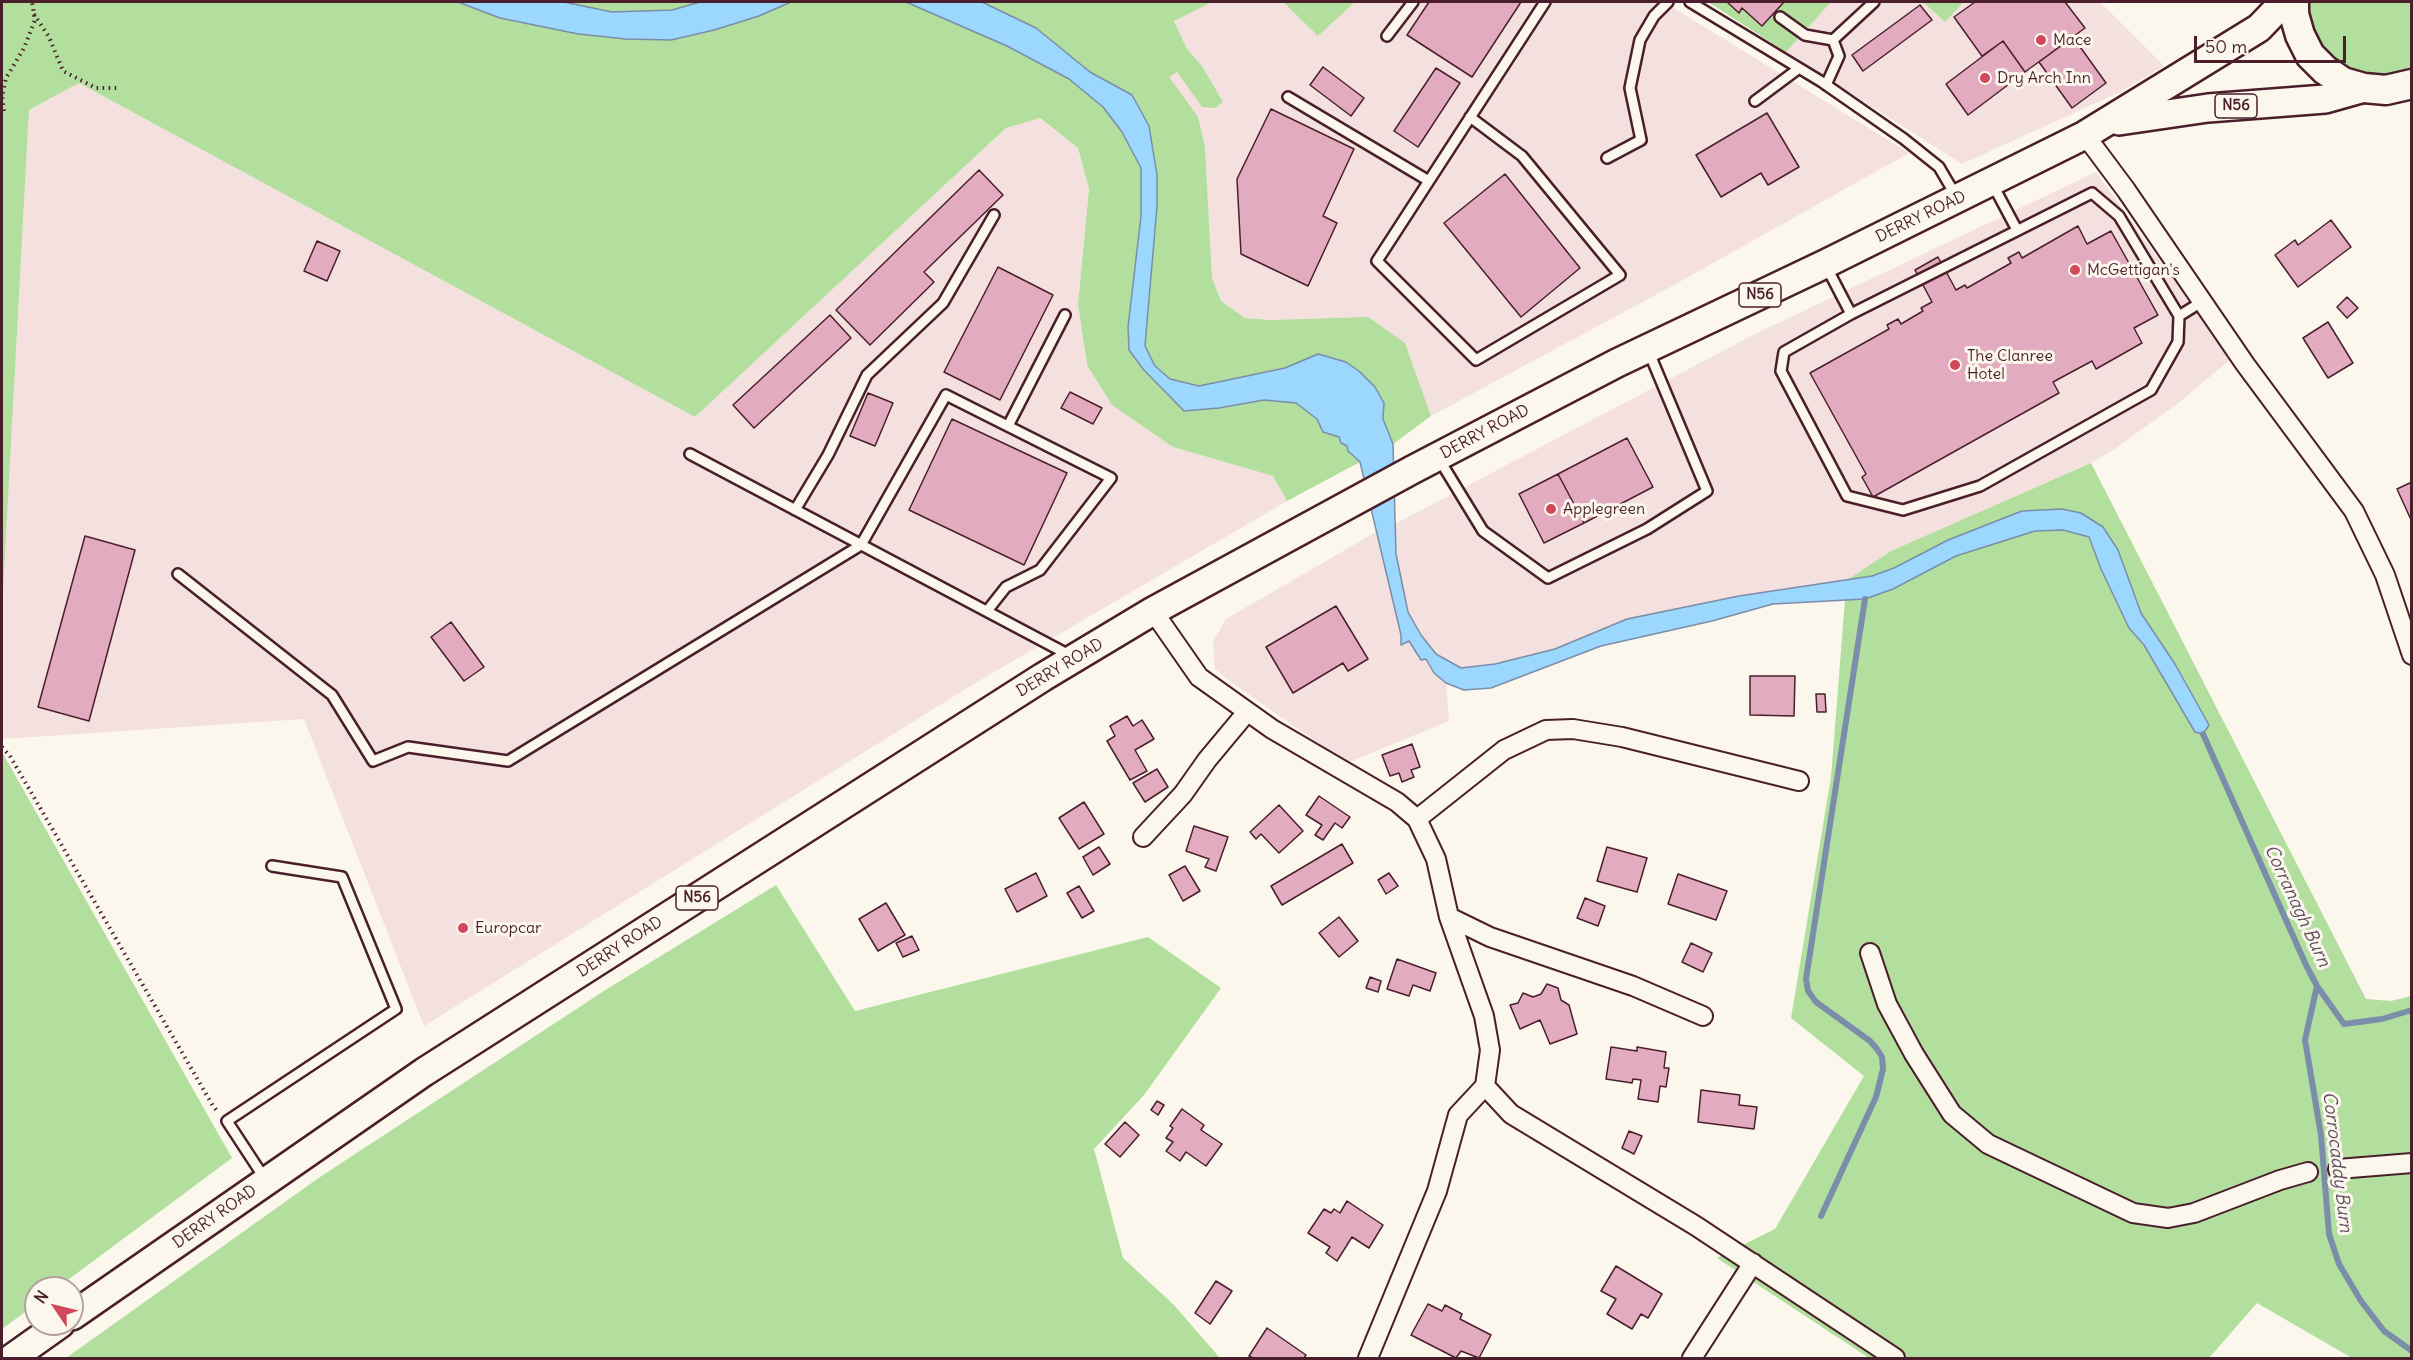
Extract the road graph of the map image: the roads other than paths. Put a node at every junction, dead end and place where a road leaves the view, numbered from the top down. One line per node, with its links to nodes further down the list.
1 (1413, 2): 9 (lane)
2 (1545, 2): 17 (lane)
3 (1668, 2): 19 (lane)
4 (1690, 2): 11 (lane)
5 (1874, 2): 10 (lane)
6 (2284, 2): 18 (main road, DERRY ROAD / N56)
7 (2294, 2): 14 (highway)
8 (1780, 16): 10 (lane)
9 (1387, 36)
10 (1833, 40): 12 (lane)
11 (1798, 69): 12 (lane); 16 (lane)
12 (1826, 85): 22 (lane)
13 (2410, 86): 14 (highway)
14 (2364, 88): 18 (main road, DERRY ROAD / N56)
15 (1288, 97): 20 (lane)
16 (1755, 101)
17 (1470, 117): 20 (lane); 20 (lane)
18 (2097, 129): 21 (main road, DERRY ROAD / N56); 26 (street)
19 (1607, 158)
20 (1428, 181)
21 (1992, 182): 22 (main road, DERRY ROAD / N56); 24 (lane)
22 (1958, 198): 25 (main road, DERRY ROAD / N56)
23 (994, 215): 34 (lane)
24 (2018, 230): 27 (lane); 29 (lane)
25 (1825, 264): 27 (lane); 30 (main road, DERRY ROAD / N56)
26 (2203, 301): 29 (lane); 39 (street)
27 (1851, 314): 29 (lane)
28 (1065, 315): 31 (lane)
29 (2179, 316)
30 (1647, 349): 33 (main road, DERRY ROAD / N56); 33 (lane)
31 (1008, 426): 35 (lane); 37 (lane)
32 (690, 454): 34 (lane)
33 (1438, 457): 38 (main road, DERRY ROAD / N56)
34 (795, 510): 35 (lane)
35 (861, 545): 36 (lane); 37 (lane)
36 (178, 574)
37 (987, 611): 40 (lane)
38 (1153, 611): 40 (main road, DERRY ROAD / N56); 41 (street)
39 (2412, 655)
40 (1076, 658): 53 (main road, DERRY ROAD / N56)
41 (1247, 712): 43 (street); 44 (street)
42 (1798, 781): 43 (street)
43 (1417, 819): 46 (street)
44 (1143, 837)
45 (272, 866): 53 (lane)
46 (1449, 917): 48 (street); 49 (street)
47 (1870, 953): 52 (street)
48 (1703, 1016)
49 (1485, 1086): 54 (street); 58 (street)
50 (2412, 1163): 51 (street)
51 (2338, 1169)
52 (2308, 1172)
53 (266, 1181): 55 (main road, DERRY ROAD / N56)
54 (1753, 1263): 59 (street); 60 (street)
55 (84, 1308)
56 (44, 1336): 57 (main road)
57 (12, 1359)
58 (1368, 1359)
59 (1692, 1359)
60 (1895, 1359)

